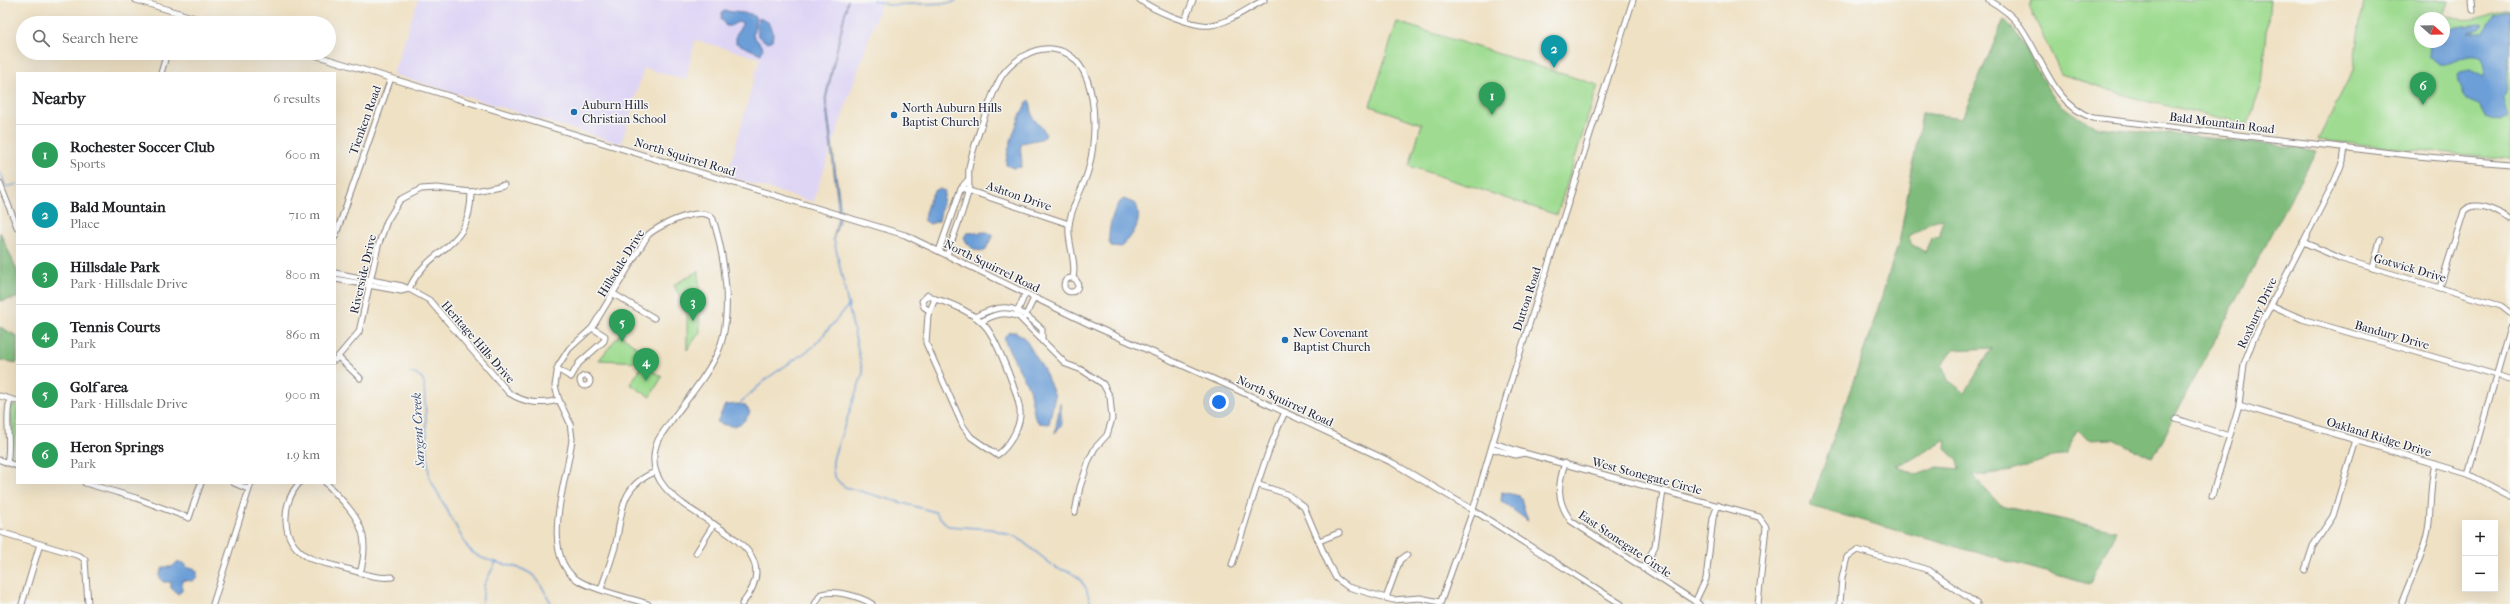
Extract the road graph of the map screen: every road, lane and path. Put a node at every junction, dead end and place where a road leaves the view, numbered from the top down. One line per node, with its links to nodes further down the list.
1 (136, 0): 9 (street)
2 (1140, 0): 12 (street)
3 (1193, 0): 12 (street)
4 (1264, 0): 12 (street)
5 (1633, 0): 72 (street, Dutton Road)
6 (1989, 0): 17 (street, Bald Mountain Road)
7 (2472, 0): 8 (street)
8 (2473, 10)
9 (180, 13): 10 (street); 11 (street)
10 (179, 16)
11 (189, 16)
12 (1185, 20)
13 (164, 60): 15 (street)
14 (331, 60): 16 (street, North Squirrel Road)
15 (161, 72)
16 (391, 78): 30 (street, Tienken Road); 33 (street, North Squirrel Road)
17 (2345, 148): 18 (street, Bald Mountain Road); 32 (street, Roxbury Drive)
18 (2510, 164)
19 (968, 180): 22 (street); 23 (street); 29 (street)
20 (0, 184): 28 (street)
21 (504, 185): 24 (street, Riverside Drive)
22 (961, 188): 23 (street, Ashton Drive); 25 (street)
23 (969, 190): 27 (street); 29 (street, Ashton Drive)
24 (470, 192): 39 (street, Riverside Drive); 41 (street)
25 (951, 218): 27 (street); 33 (street)
26 (2510, 218): 40 (street)
27 (958, 221): 34 (street)
28 (16, 224)
29 (1069, 224): 37 (street)
30 (336, 235)
31 (2380, 240): 35 (street)
32 (2303, 242): 35 (street, Gotwick Drive); 46 (street, Roxbury Drive)
33 (939, 251): 34 (street, North Squirrel Road)
34 (947, 255): 43 (street, North Squirrel Road)
35 (2374, 268): 40 (street, Gotwick Drive)
36 (336, 273): 39 (street, Heritage Hills Drive)
37 (1073, 278)
38 (336, 279): 39 (street, Heritage Hills Drive)
39 (369, 282): 41 (street, Heritage Hills Drive); 56 (street, Riverside Drive)
40 (2440, 287): 49 (street, Gotwick Drive)
41 (409, 289): 65 (street, Heritage Hills Drive)
42 (612, 293): 52 (street); 54 (street, Hillsdale Drive); 80 (street, Hillsdale Drive)
43 (1025, 294): 44 (street, North Squirrel Road); 48 (street)
44 (1034, 298): 51 (street); 68 (street, North Squirrel Road)
45 (935, 299): 47 (street); 47 (street); 50 (street)
46 (2271, 305): 58 (street, Bandury Drive); 67 (street, Roxbury Drive)
47 (930, 311): 53 (street)
48 (1017, 313): 50 (street); 51 (street); 53 (street)
49 (2510, 313)
50 (975, 317): 53 (street)
51 (1025, 317): 95 (street)
52 (654, 318)
53 (981, 322)
54 (592, 328): 57 (street, Hillsdale Drive); 59 (street)
55 (2510, 328): 58 (street)
56 (336, 358): 60 (street)
57 (557, 369): 59 (street); 65 (street, Hillsdale Drive)
58 (2496, 376): 61 (street, Bandury Drive); 81 (street)
59 (571, 377): 62 (street)
60 (360, 378)
61 (2510, 380)
62 (580, 382)
63 (0, 396): 64 (street)
64 (10, 400): 66 (street); 76 (street)
65 (558, 400): 108 (street, Hillsdale Drive)
66 (16, 401)
67 (2240, 405): 70 (street, Roxbury Drive); 71 (street, Oakland Ridge Drive)
68 (1285, 412): 88 (street); 94 (street, North Squirrel Road)
69 (2176, 419): 70 (street)
70 (2229, 436): 91 (street, Roxbury Drive)
71 (2356, 440): 78 (street, Oakland Ridge Drive); 105 (street)
72 (1494, 442): 73 (street, Dutton Road); 74 (street, West Stonegate Circle)
73 (1493, 449): 74 (street, West Stonegate Circle); 94 (street, Dutton Road)
74 (1524, 453): 77 (street, West Stonegate Circle)
75 (0, 460): 76 (street)
76 (7, 462): 79 (street)
77 (1565, 464): 90 (street, West Stonegate Circle); 104 (street, East Stonegate Circle)
78 (2435, 464): 81 (street, Oakland Ridge Drive); 111 (street)
79 (16, 466)
80 (655, 472): 96 (street); 108 (street)
81 (2468, 474): 92 (street, Oakland Ridge Drive)
82 (88, 484): 83 (street)
83 (202, 484)
84 (236, 484): 89 (street)
85 (250, 484): 89 (street)
86 (298, 484): 106 (street)
87 (327, 484): 106 (street)
88 (1259, 485): 99 (street); 103 (street)
89 (248, 489): 116 (street)
90 (1663, 491): 93 (street, West Stonegate Circle); 104 (street)
91 (2212, 496)
92 (2510, 496)
93 (1718, 505): 113 (street); 123 (street, West Stonegate Circle)
94 (1473, 510): 112 (street, Dutton Road); 122 (street, North Squirrel Road)
95 (1075, 512)
96 (714, 524): 101 (street); 118 (street)
97 (0, 532): 100 (street)
98 (1339, 533): 99 (street)
99 (1319, 541): 109 (street)
100 (40, 544): 114 (street); 115 (street)
101 (696, 553)
102 (1407, 555): 109 (street)
103 (1232, 565)
104 (1643, 569): 113 (street, East Stonegate Circle)
105 (2305, 570)
106 (360, 572): 107 (street)
107 (392, 577)
108 (601, 589): 117 (street, Hillsdale Drive)
109 (1386, 598): 110 (street)
110 (1406, 600): 112 (street); 121 (street)
111 (2402, 602)
112 (1440, 603)
113 (1697, 603)
114 (22, 604)
115 (88, 604)
116 (213, 604)
117 (648, 604)
118 (742, 604)
119 (815, 604): 120 (street)
120 (872, 604)
121 (1414, 604)
122 (1621, 604)
123 (1758, 604)
124 (1840, 604): 125 (street)
125 (1977, 604)

